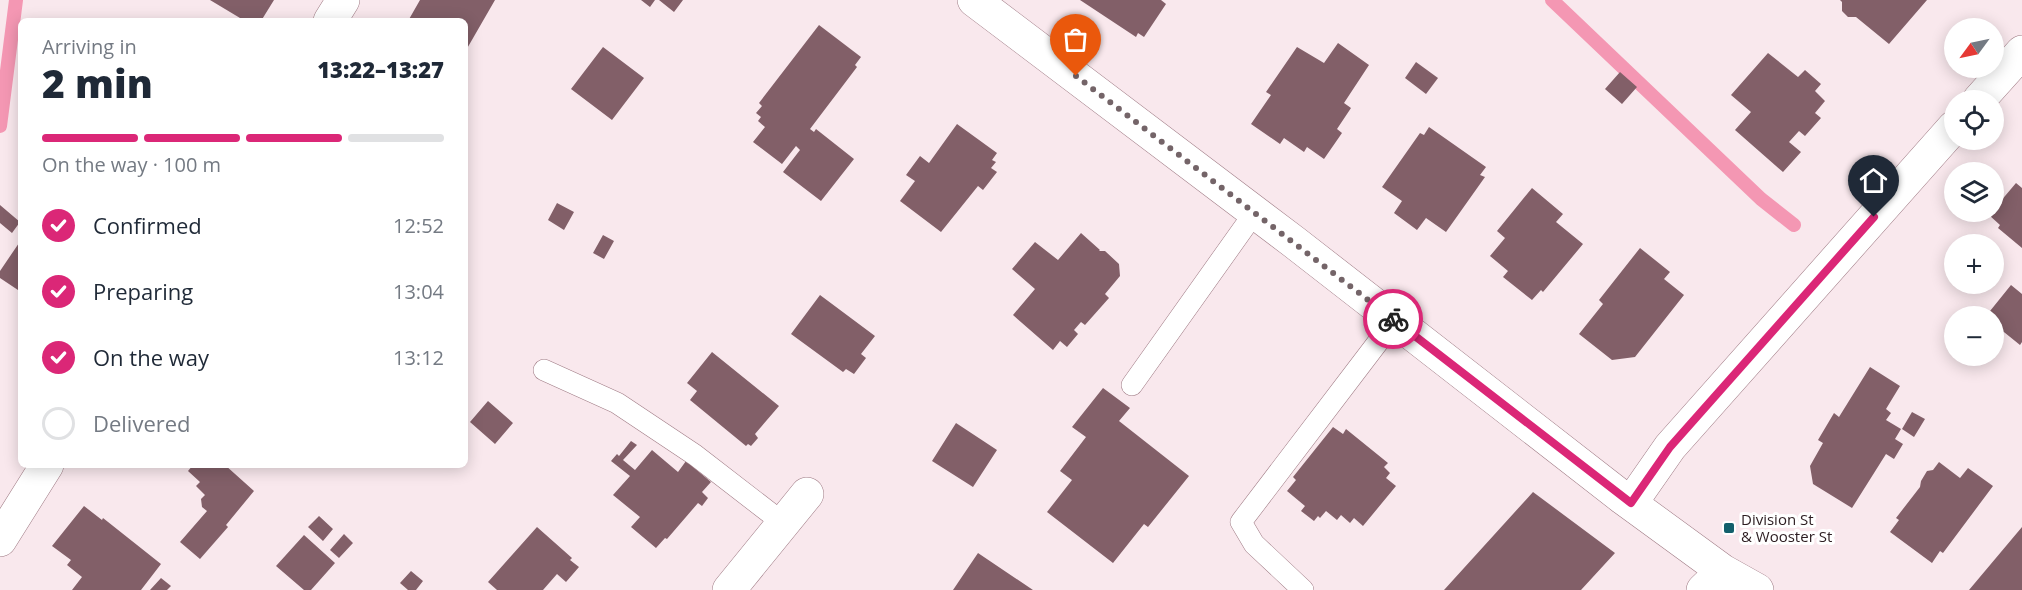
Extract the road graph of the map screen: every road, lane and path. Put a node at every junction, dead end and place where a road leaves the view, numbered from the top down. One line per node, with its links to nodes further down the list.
1 (343, 0): 3 (street)
2 (985, 3): 7 (street)
3 (332, 18)
4 (2022, 52): 5 (street)
5 (1988, 90)
6 (1944, 138): 13 (street)
7 (1255, 212): 8 (street); 10 (lane)
8 (1394, 321): 13 (street); 18 (lane)
9 (544, 370): 14 (lane)
10 (1132, 386)
11 (45, 468): 15 (street)
12 (807, 494): 14 (street)
13 (1631, 503): 16 (street)
14 (783, 524): 17 (street)
15 (0, 540)
16 (1713, 580): 19 (street)
17 (729, 590)
18 (1303, 590)
19 (1757, 590)

